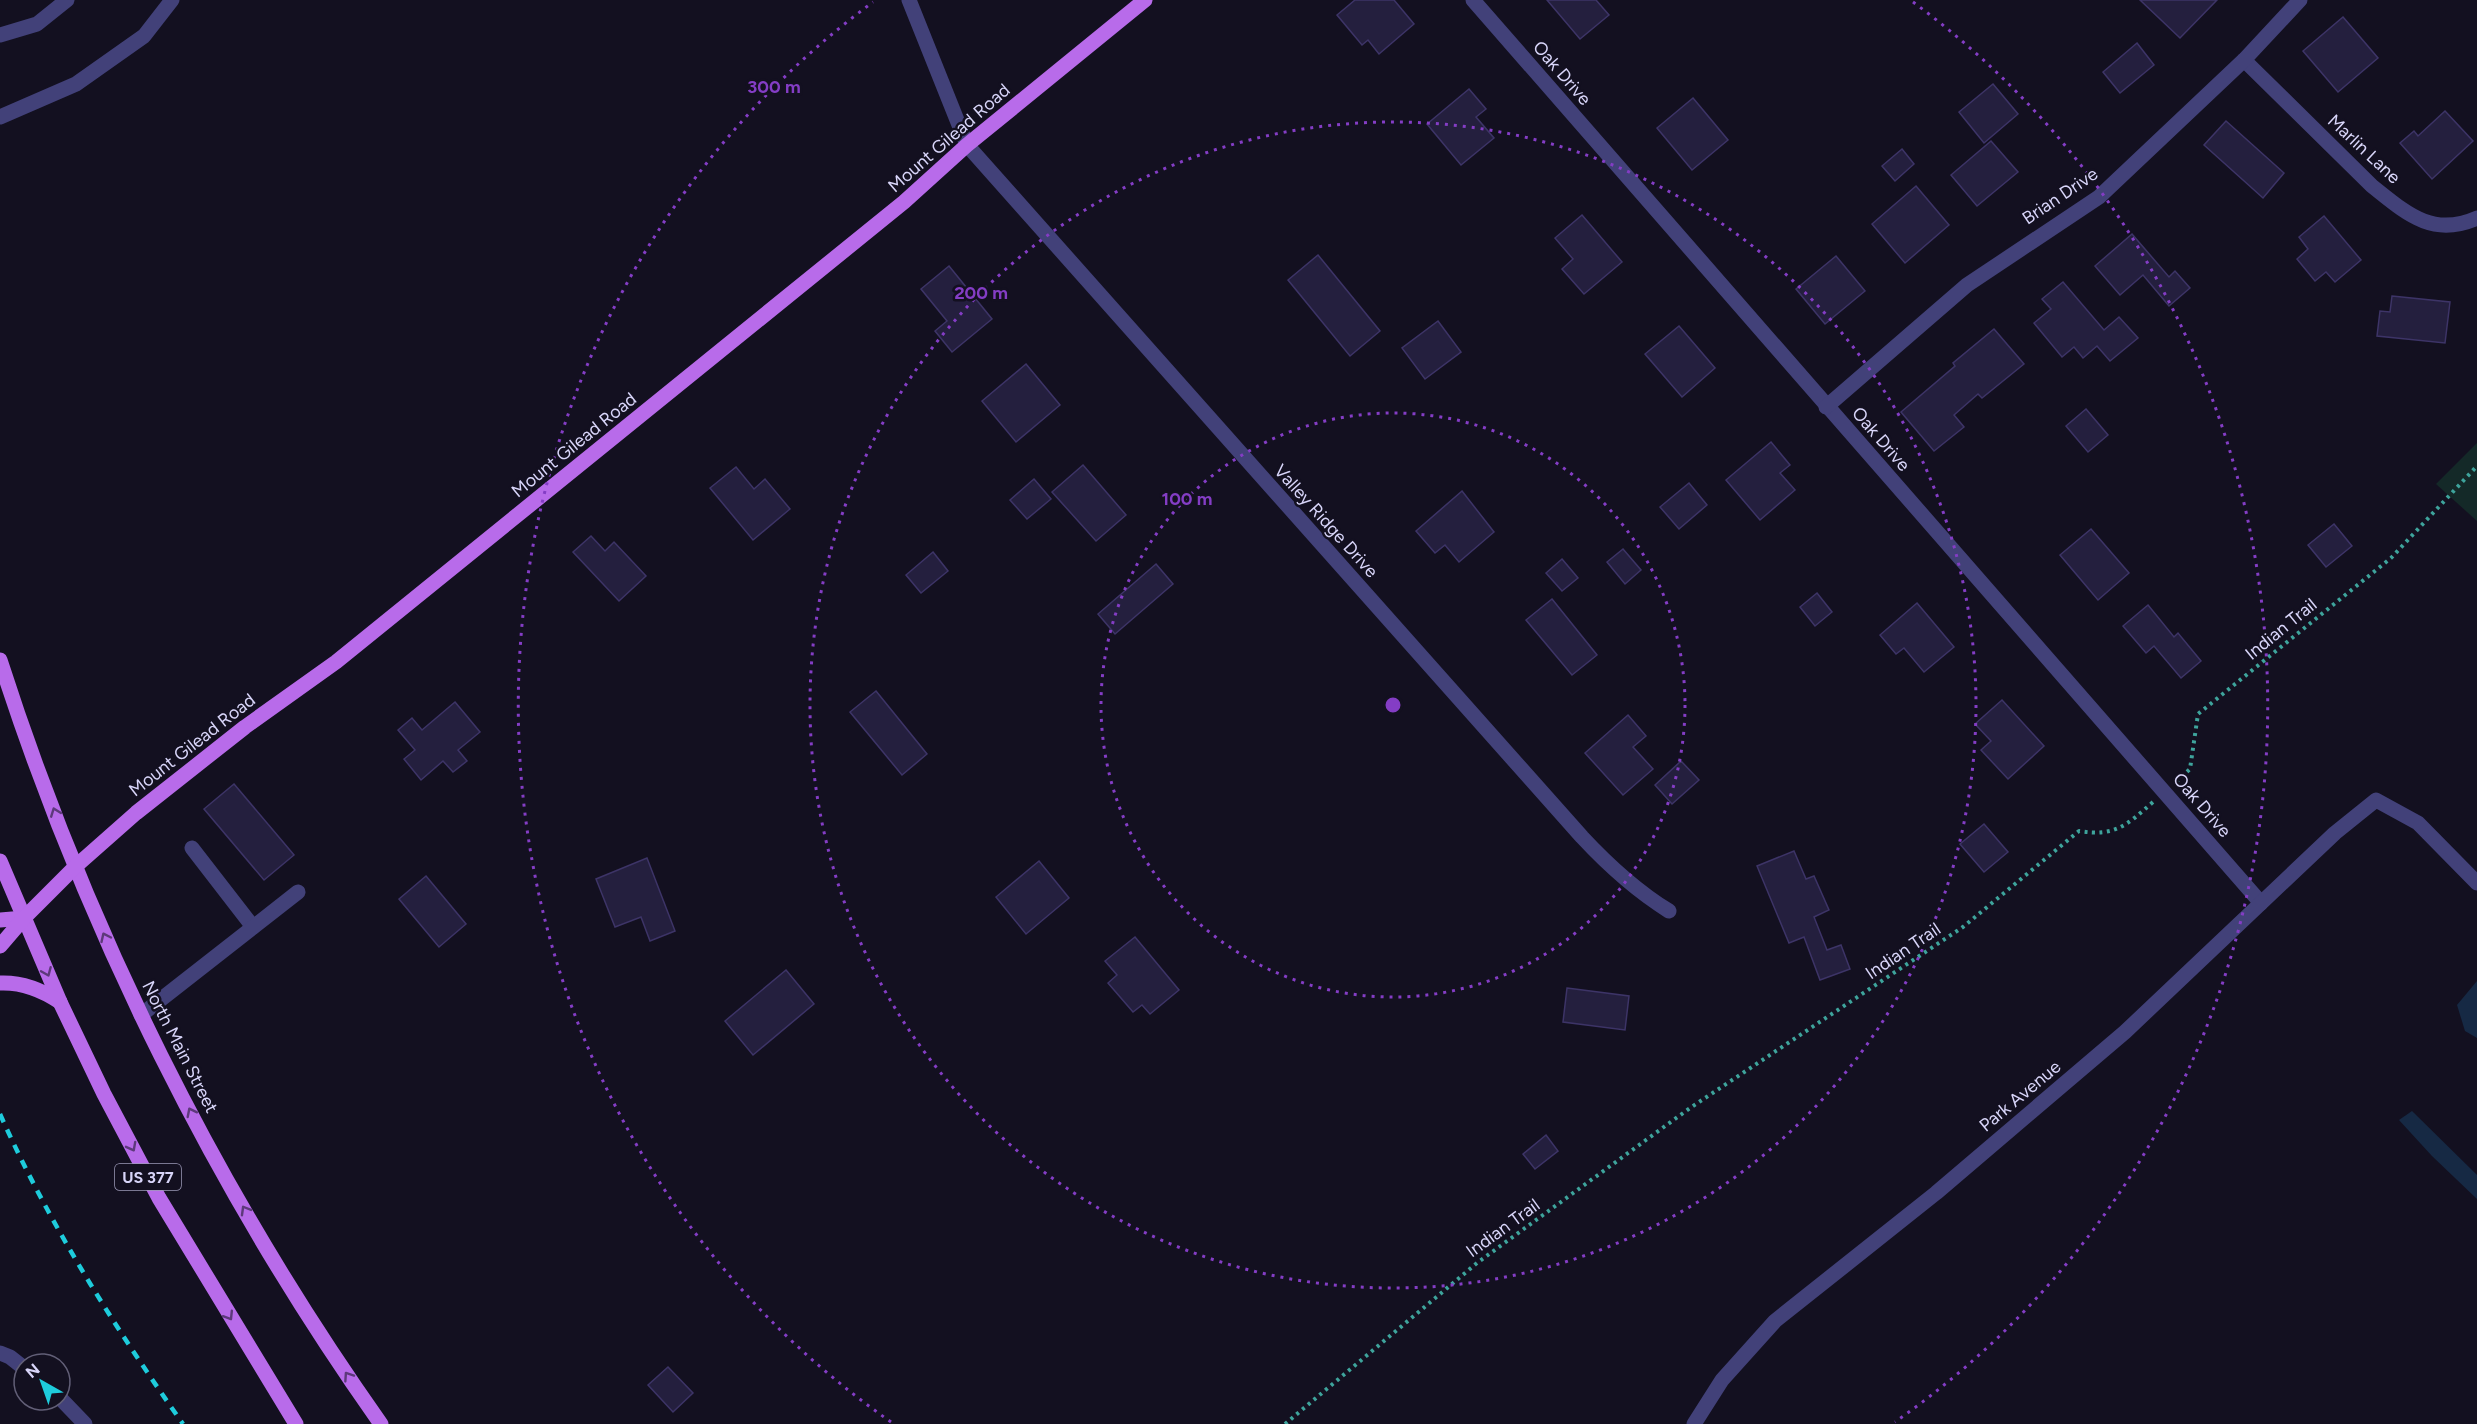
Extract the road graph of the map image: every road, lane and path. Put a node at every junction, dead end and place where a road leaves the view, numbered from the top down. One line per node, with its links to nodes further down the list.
1 (67, 0): 7 (street)
2 (172, 0): 9 (street)
3 (909, 0): 10 (street)
4 (1145, 0): 10 (main road, Mount Gilead Road)
5 (1473, 0): 12 (street, Oak Drive)
6 (2300, 0): 8 (street, Brian Drive)
7 (0, 35)
8 (2244, 60): 11 (street, Marlin Lane); 12 (street, Brian Drive)
9 (0, 117)
10 (967, 146): 18 (main road, Mount Gilead Road); 22 (street, Valley Ridge Drive)
11 (2477, 218)
12 (1826, 407): 15 (street, Oak Drive)
13 (2477, 465): 15 (path, Indian Trail)
14 (0, 660): 18 (main road, North Main Street, one-way to 14)
15 (2165, 792): 21 (street, Oak Drive); 34 (path, Indian Trail)
16 (192, 848): 25 (street)
17 (0, 861): 23 (main road, US 377)
18 (76, 867): 23 (main road, Mount Gilead Road); 29 (main road, North Main Street, one-way to 18)
19 (2477, 883): 21 (street, Park Avenue)
20 (298, 892): 25 (street)
21 (2261, 903): 35 (street, Park Avenue)
22 (1669, 911)
23 (24, 918): 24 (main road); 26 (main road, Mount Gilead Road); 28 (main road, US 377, one-way to 28)
24 (0, 920)
25 (253, 927): 29 (street)
26 (0, 946)
27 (0, 983): 28 (main road)
28 (60, 1002): 32 (main road, US 377, one-way to 32)
29 (141, 1015): 33 (main road, North Main Street, one-way to 29)
30 (72, 1410): 31 (street)
31 (86, 1424)
32 (296, 1424)
33 (381, 1424)
34 (1285, 1424)
35 (1694, 1424)

